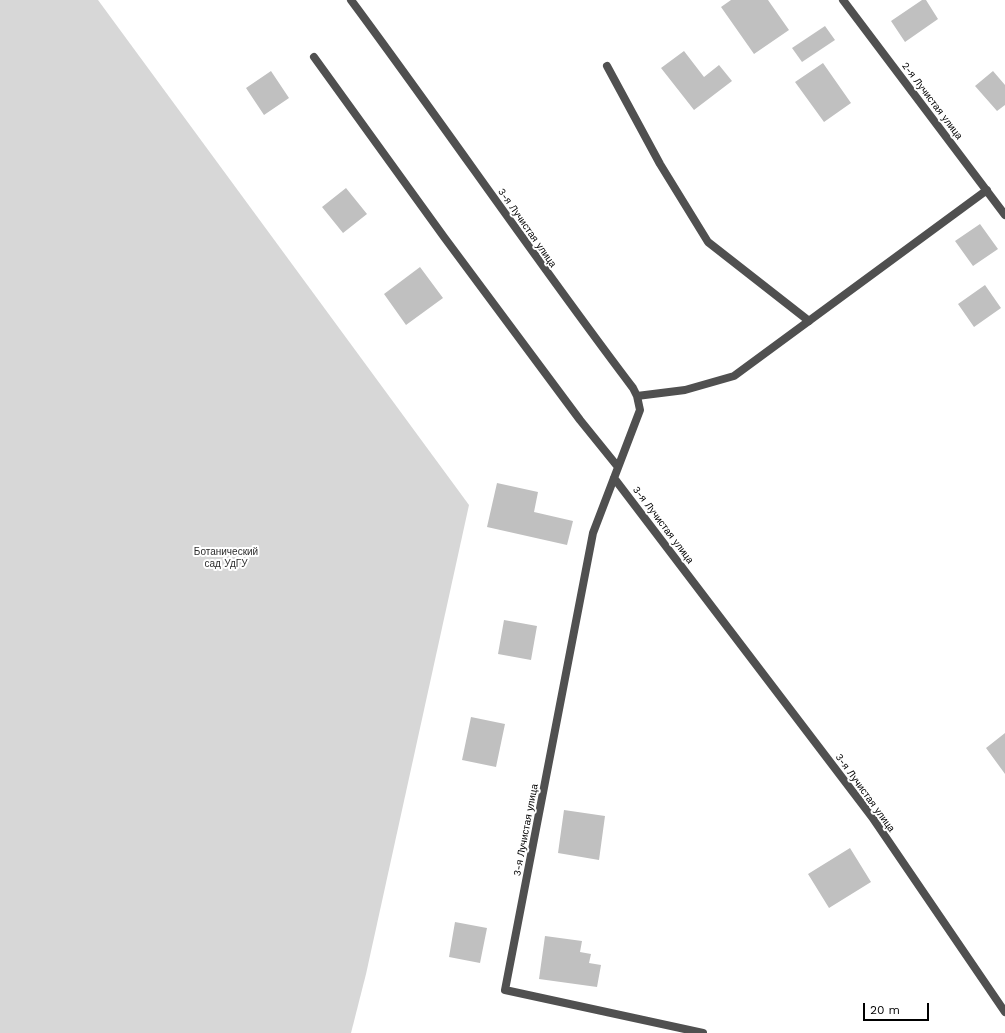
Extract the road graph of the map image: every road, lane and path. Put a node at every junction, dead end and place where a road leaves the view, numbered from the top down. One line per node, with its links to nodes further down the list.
1 (351, 0): 8 (street, 3-я Лучистая улица)
2 (843, 0): 5 (street, 2-я Лучистая улица)
3 (314, 57): 9 (street)
4 (607, 66): 7 (street)
5 (987, 190): 6 (street, 2-я Лучистая улица); 7 (street)
6 (1005, 215)
7 (809, 321): 8 (street)
8 (637, 396): 9 (street, 3-я Лучистая улица)
9 (618, 466): 10 (street, 3-я Лучистая улица)
10 (614, 478): 11 (street, 3-я Лучистая улица); 12 (street, 3-я Лучистая улица)
11 (1005, 1012)
12 (703, 1033)

